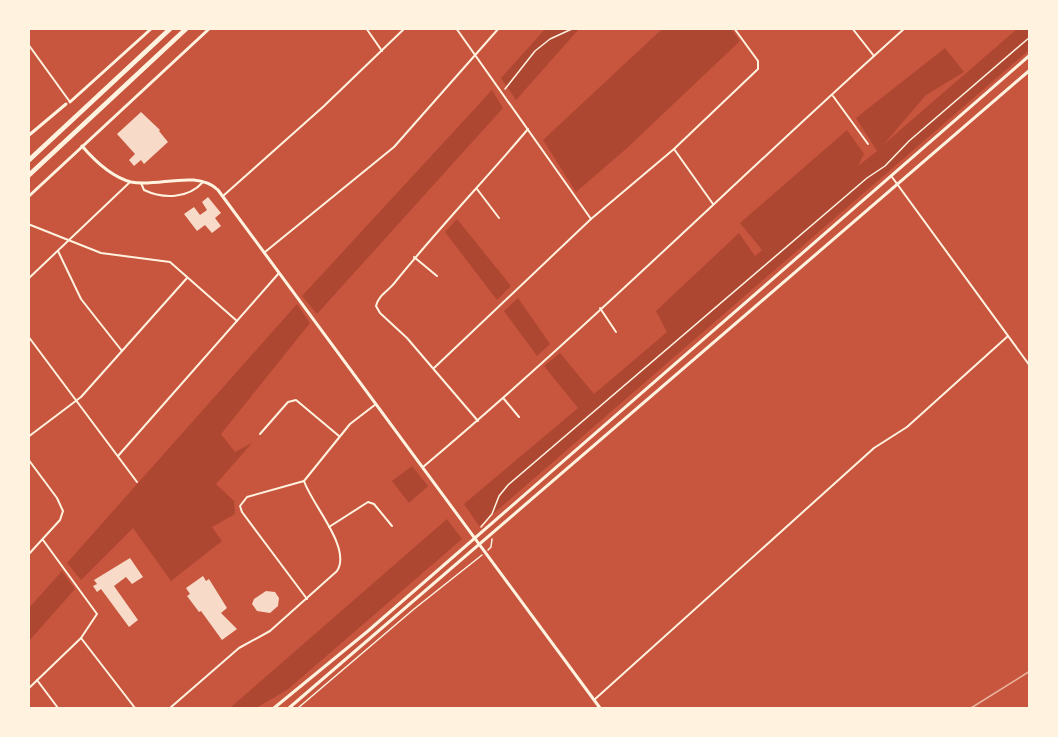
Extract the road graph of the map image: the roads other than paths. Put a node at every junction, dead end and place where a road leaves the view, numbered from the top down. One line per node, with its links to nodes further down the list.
1 (171, 28): 26 (highway)
2 (187, 28): 27 (highway)
3 (210, 28): 24 (main road)
4 (366, 28): 13 (street)
5 (405, 28): 13 (street)
6 (456, 28): 14 (street)
7 (499, 28): 14 (street)
8 (734, 28): 25 (street)
9 (852, 28): 16 (street)
10 (905, 28): 16 (street)
11 (149, 30): 19 (main road)
12 (28, 44): 19 (street)
13 (382, 51): 34 (street)
14 (476, 54): 21 (street); 42 (street)
15 (1029, 55): 28 (main road)
16 (874, 56): 18 (street)
17 (1029, 70): 32 (main road)
18 (833, 96): 23 (street); 36 (street)
19 (70, 102)
20 (66, 104): 22 (main road)
21 (528, 129): 33 (street); 38 (street)
22 (28, 136)
23 (868, 144)
24 (82, 146): 29 (main road); 35 (main road)
25 (674, 149): 36 (street); 38 (street)
26 (28, 161)
27 (28, 176)
28 (892, 177): 32 (street); 71 (main road)
29 (130, 182): 31 (main road); 40 (street)
30 (203, 182): 31 (main road); 31 (street); 34 (main road)
31 (141, 183)
32 (897, 184): 52 (street); 73 (main road)
33 (477, 189): 37 (street); 43 (street)
34 (223, 196): 42 (main road)
35 (28, 197)
36 (713, 204): 48 (street)
37 (499, 218)
38 (591, 219): 55 (street)
39 (28, 224): 40 (street)
40 (70, 240): 41 (street); 46 (street)
41 (58, 251): 47 (street); 53 (street)
42 (265, 252): 44 (main road)
43 (414, 257): 45 (street); 55 (street)
44 (279, 273): 49 (street); 58 (main road)
45 (436, 276)
46 (188, 278): 49 (street); 53 (street)
47 (28, 279)
48 (600, 308): 50 (street); 56 (street)
49 (237, 321): 64 (street)
50 (616, 332)
51 (28, 336): 57 (street)
52 (1008, 336): 54 (street); 79 (street)
53 (122, 351): 57 (street)
54 (1029, 366)
55 (434, 368): 60 (street)
56 (504, 399): 59 (street); 60 (street)
57 (76, 401): 63 (street); 64 (street)
58 (376, 404): 62 (street); 66 (main road)
59 (519, 417)
60 (478, 421): 66 (street)
61 (260, 434): 62 (street)
62 (339, 436): 67 (street)
63 (28, 437)
64 (118, 456): 68 (street)
65 (28, 459): 72 (street)
66 (423, 467): 71 (main road)
67 (304, 481): 70 (street); 75 (street)
68 (137, 482)
69 (392, 526): 70 (street)
70 (328, 528): 75 (street)
71 (475, 538): 73 (main road); 83 (main road)
72 (43, 540): 74 (street); 76 (street)
73 (480, 545): 79 (main road); 84 (main road)
74 (28, 555)
75 (307, 599): 82 (street)
76 (81, 638): 77 (street); 81 (street)
77 (37, 680): 78 (street); 80 (street)
78 (28, 688)
79 (594, 700): 85 (main road)
80 (58, 708)
81 (135, 708)
82 (170, 708)
83 (274, 708)
84 (289, 708)
85 (600, 708)

